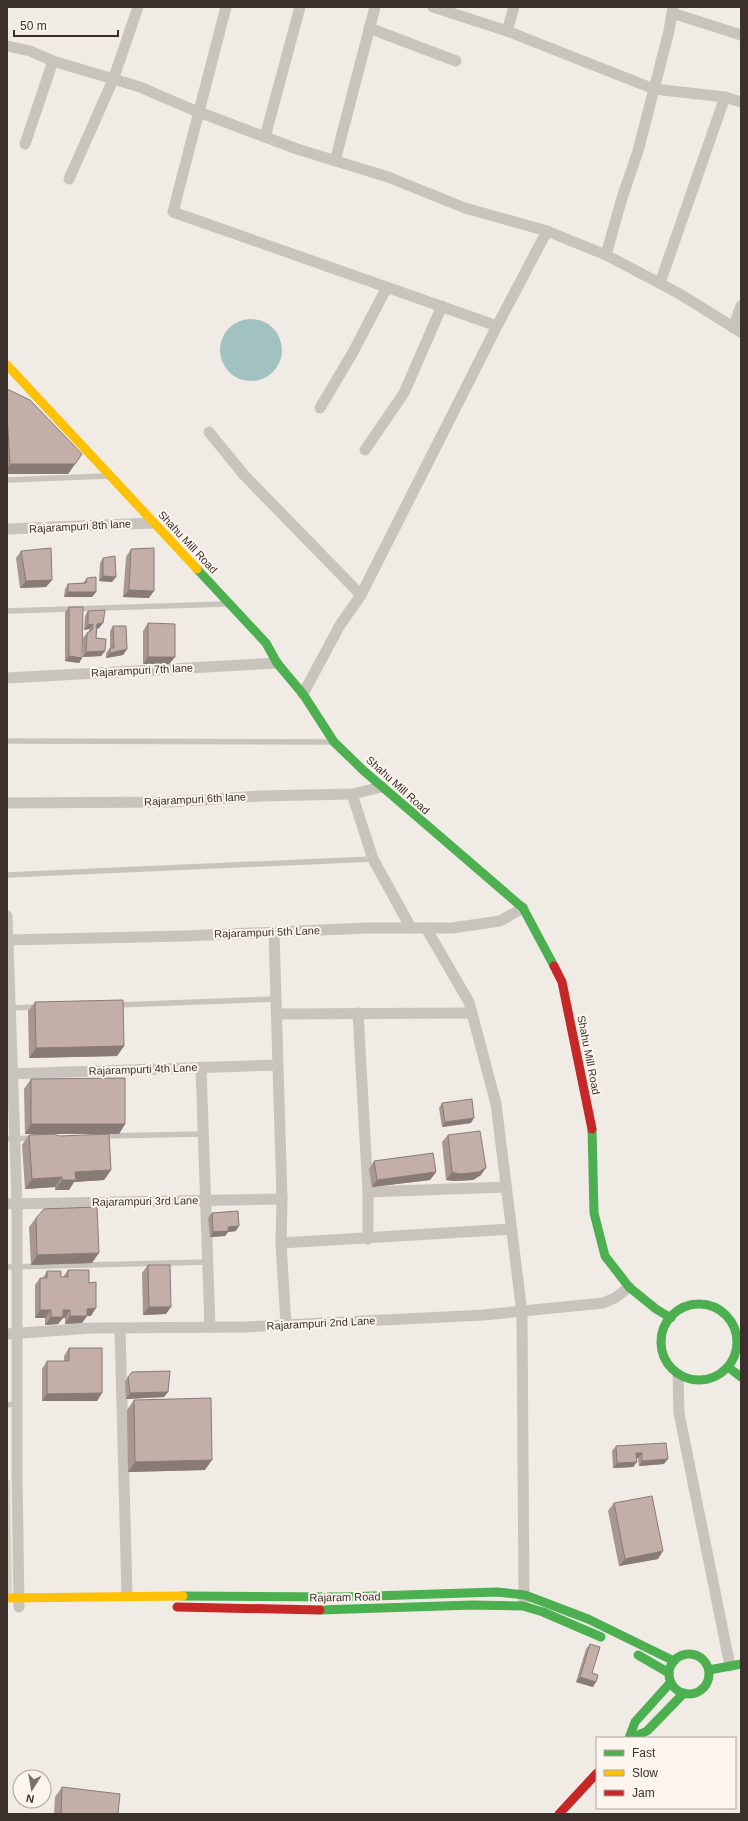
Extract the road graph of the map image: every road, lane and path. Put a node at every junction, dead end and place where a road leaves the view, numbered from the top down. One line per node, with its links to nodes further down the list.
1 (138, 7): 14 (street)
2 (226, 7): 18 (street)
3 (300, 7): 19 (street)
4 (375, 7): 8 (street)
5 (514, 7): 9 (street)
6 (439, 8): 9 (street)
7 (672, 10): 10 (street); 15 (street)
8 (369, 28): 13 (street); 21 (street)
9 (507, 31): 15 (street)
10 (741, 35)
11 (7, 46): 12 (street)
12 (53, 61): 14 (street); 20 (street)
13 (456, 61)
14 (113, 80): 18 (street); 22 (street)
15 (654, 89): 16 (street); 24 (street)
16 (725, 97): 17 (street); 25 (street)
17 (741, 102)
18 (199, 112): 19 (street); 26 (street)
19 (265, 137): 21 (street)
20 (25, 144)
21 (335, 161): 23 (street)
22 (70, 179)
23 (547, 231): 24 (street); 29 (street)
24 (606, 255): 25 (street)
25 (660, 283): 30 (street)
26 (387, 287): 27 (street); 32 (street)
27 (442, 306): 29 (street); 34 (street)
28 (741, 306): 30 (street)
29 (497, 326): 39 (street)
30 (737, 330)
31 (7, 365): 35 (main road, Shahu Mill Road)
32 (320, 408)
33 (210, 432): 39 (street)
34 (365, 450)
35 (110, 476): 36 (lane); 37 (main road, Shahu Mill Road)
36 (7, 480)
37 (153, 523): 38 (street, Rajarampuri 8th lane); 40 (main road, Shahu Mill Road)
38 (7, 529)
39 (361, 595): 44 (street)
40 (230, 604): 41 (lane); 42 (main road, Shahu Mill Road)
41 (7, 611)
42 (277, 663): 43 (street, Rajarampuri 7th lane); 44 (main road, Shahu Mill Road)
43 (7, 678)
44 (303, 694): 46 (main road, Shahu Mill Road)
45 (7, 741): 46 (lane)
46 (334, 742): 47 (main road, Shahu Mill Road)
47 (382, 787): 48 (street, Rajarampuri 6th lane); 52 (main road, Shahu Mill Road)
48 (352, 794): 49 (street, Rajarampuri 6th lane); 50 (street)
49 (7, 803)
50 (373, 859): 51 (lane); 54 (street)
51 (7, 875)
52 (523, 908): 55 (street, Rajarampuri 5th Lane); 82 (main road, Shahu Mill Road)
53 (7, 916): 57 (street)
54 (411, 928): 55 (street, Rajarampuri 5th Lane); 56 (street, Rajarampuri 5th Lane)
55 (426, 928): 62 (street)
56 (274, 932): 57 (street, Rajarampuri 5th Lane); 58 (street)
57 (8, 940): 61 (street)
58 (276, 1000): 59 (lane); 63 (street)
59 (112, 1005)
60 (50, 1007): 61 (lane)
61 (9, 1008): 67 (street)
62 (472, 1013): 64 (street); 72 (street)
63 (277, 1014): 64 (street); 65 (street)
64 (358, 1014): 73 (street)
65 (278, 1065): 66 (street, Rajarampurti 4th Lane); 74 (street)
66 (201, 1067): 67 (street, Rajarampurti 4th Lane); 68 (street)
67 (10, 1074): 71 (street)
68 (203, 1134): 69 (lane); 75 (street)
69 (93, 1136)
70 (38, 1138): 71 (lane)
71 (11, 1139): 76 (street)
72 (506, 1186): 73 (street); 77 (street)
73 (368, 1192): 78 (street)
74 (282, 1199): 75 (street, Rajarampuri 3rd Lane); 79 (street)
75 (205, 1200): 76 (street, Rajarampuri 3rd Lane); 80 (street)
76 (12, 1204): 81 (street)
77 (512, 1230): 78 (street); 83 (street)
78 (368, 1238): 79 (street)
79 (281, 1243): 87 (street)
80 (208, 1262): 81 (lane); 88 (street)
81 (12, 1266): 90 (street)
82 (629, 1287): 83 (street, Rajarampuri 2nd Lane); 84 (main road, Shahu Mill Road)
83 (522, 1312): 87 (street, Rajarampuri 2nd Lane); 98 (street)
84 (671, 1318): 86 (main road); 92 (main road)
85 (741, 1319): 86 (main road)
86 (731, 1321): 91 (main road)
87 (286, 1325): 88 (street, Rajarampuri 2nd Lane)
88 (210, 1327): 89 (street, Rajarampuri 2nd Lane)
89 (120, 1328): 90 (street, Rajarampuri 2nd Lane); 96 (street)
90 (12, 1334): 94 (street)
91 (728, 1367): 92 (main road); 93 (main road)
92 (678, 1374): 105 (street)
93 (741, 1377)
94 (12, 1405): 95 (street)
95 (12, 1472): 99 (street)
96 (128, 1596): 98 (main road); 99 (main road)
97 (7, 1598): 99 (main road)
98 (524, 1600): 100 (main road, Rajaram Road); 102 (main road, Rajaram Road); 104 (main road)
99 (22, 1604): 101 (main road)
100 (165, 1607)
101 (7, 1608)
102 (610, 1641)
103 (630, 1651): 107 (main road)
104 (674, 1661): 106 (main road); 107 (main road)
105 (735, 1665): 106 (main road)
106 (709, 1670): 108 (main road)
107 (670, 1677): 108 (main road); 109 (main road)
108 (684, 1693): 110 (main road)
109 (630, 1737)
110 (632, 1737)
111 (596, 1774): 112 (main road)
112 (558, 1814)

